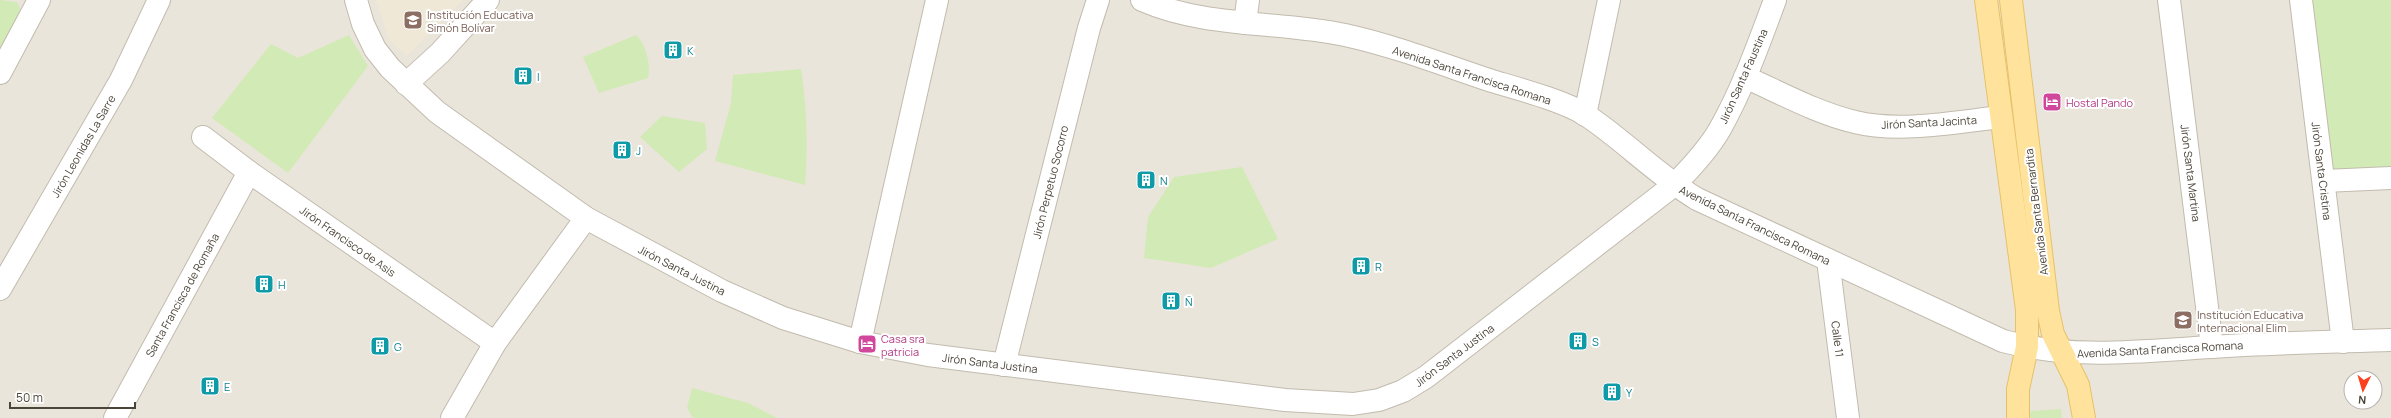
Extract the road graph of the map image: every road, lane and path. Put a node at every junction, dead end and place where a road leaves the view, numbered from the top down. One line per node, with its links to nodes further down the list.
1 (39, 0): 16 (street)
2 (159, 0): 28 (street, Jirón Leonidas La Sarre)
3 (356, 0): 18 (street, Jirón Santa Justina)
4 (488, 0): 18 (street)
5 (937, 0): 31 (street)
6 (1098, 0): 37 (street, Jirón Perpetuo Socorro)
7 (1142, 0): 15 (street, Avenida Santa Francisca Romana)
8 (1248, 0): 15 (street)
9 (1609, 0): 19 (street)
10 (1775, 0): 17 (street, Jirón Santa Faustina)
11 (1986, 0): 20 (main road, Avenida Santa Bernardita)
12 (2011, 0): 36 (main road, Avenida Santa Bernardita)
13 (2169, 0): 35 (street, Jirón Santa Martina)
14 (2302, 0): 24 (street, Jirón Santa Cristina)
15 (1245, 23): 19 (street, Avenida Santa Francisca Romana)
16 (0, 73)
17 (1745, 77): 20 (street, Jirón Santa Jacinta); 25 (street, Jirón Santa Faustina)
18 (406, 84): 26 (street, Jirón Santa Justina)
19 (1585, 115): 25 (street, Avenida Santa Francisca Romana)
20 (2002, 117): 34 (main road, Avenida Santa Bernardita)
21 (203, 137): 22 (street, Jirón Francisco de Asis)
22 (249, 172): 33 (street, Jirón Francisco de Asis); 38 (street, Santa Francisca de Romaña)
23 (2391, 178): 24 (street)
24 (2324, 181): 32 (street, Jirón Santa Cristina)
25 (1674, 185): 27 (street, Avenida Santa Francisca Romana); 37 (street, Jirón Santa Justina)
26 (586, 218): 31 (street, Jirón Santa Justina); 33 (street)
27 (1828, 260): 34 (street, Avenida Santa Francisca Romana); 40 (street, Calle 11)
28 (5, 273): 29 (street, Jirón Leonidas La Sarre)
29 (0, 289)
30 (2391, 340): 32 (street, Avenida Santa Francisca Romana)
31 (860, 342): 37 (street, Jirón Santa Justina)
32 (2344, 342): 35 (street, Avenida Santa Francisca Romana)
33 (495, 343): 39 (street)
34 (2027, 347): 36 (street, Avenida Santa Francisca Romana); 41 (main road, Avenida Santa Bernardita)
35 (2212, 347): 36 (street, Avenida Santa Francisca Romana)
36 (2061, 353): 42 (main road, Avenida Santa Bernardita)
37 (1004, 365)
38 (115, 418)
39 (452, 418)
40 (1848, 418)
41 (2018, 418)
42 (2084, 418)

